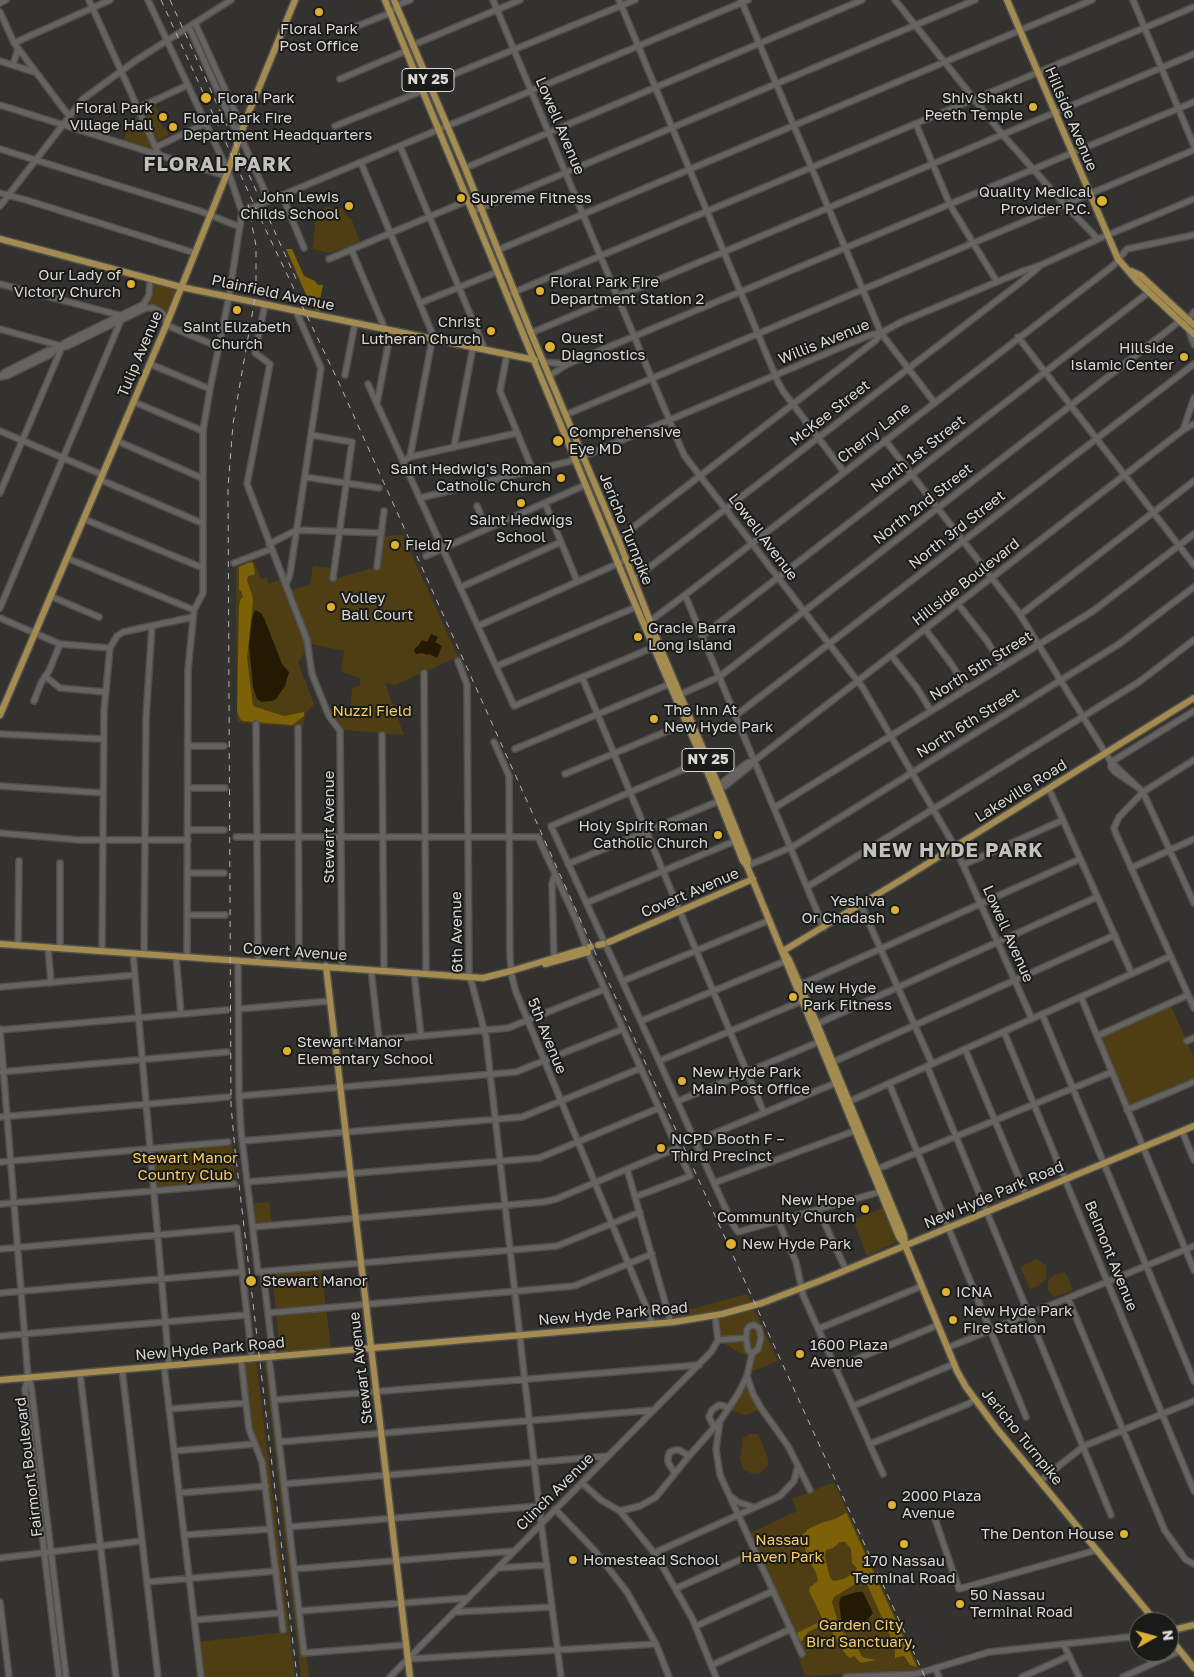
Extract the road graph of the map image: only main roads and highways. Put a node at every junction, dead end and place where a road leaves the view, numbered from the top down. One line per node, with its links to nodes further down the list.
1 (295, 0): 7 (main road, Tulip Avenue)
2 (385, 0): 10 (main road, Jericho Turnpike / NY 25)
3 (394, 0): 11 (main road, Jericho Turnpike / NY 25)
4 (1007, 0): 6 (main road, Hillside Avenue)
5 (0, 239): 7 (main road, Plainfield Avenue)
6 (1130, 271): 8 (main road, Hillside Avenue); 8 (main road, Hillside Avenue)
7 (181, 287): 10 (main road, Plainfield Avenue); 17 (main road, Tulip Avenue)
8 (1187, 324): 9 (main road, Hillside Avenue)
9 (1194, 334)
10 (534, 360): 11 (main road, Plainfield Avenue); 12 (main road, Jericho Turnpike / NY 25)
11 (543, 362): 13 (main road, Jericho Turnpike / NY 25)
12 (590, 497): 13 (main road); 14 (main road, Jericho Turnpike / NY 25)
13 (616, 536): 14 (main road, Jericho Turnpike / NY 25)
14 (646, 622): 15 (main road, Jericho Turnpike / NY 25); 15 (main road, Jericho Turnpike / NY 25)
15 (673, 683): 18 (main road, Jericho Turnpike / NY 25)
16 (1194, 698): 25 (main road, Lakeville Road)
17 (0, 715)
18 (689, 722): 19 (main road, Jericho Turnpike / NY 25); 19 (main road, Jericho Turnpike / NY 25)
19 (716, 788): 20 (main road, Jericho Turnpike / NY 25)
20 (721, 800): 21 (main road, Jericho Turnpike / NY 25); 21 (main road, Jericho Turnpike / NY 25)
21 (747, 866): 22 (main road, Jericho Turnpike / NY 25)
22 (753, 879): 23 (main road, Covert Avenue); 25 (main road, Jericho Turnpike / NY 25)
23 (603, 942)
24 (0, 944): 27 (main road, Covert Avenue)
25 (783, 951): 26 (main road, Jericho Turnpike / NY 25)
26 (787, 961): 29 (main road, Jericho Turnpike / NY 25); 29 (main road, Jericho Turnpike / NY 25)
27 (326, 966): 28 (main road, Covert Avenue); 35 (main road, Stewart Avenue)
28 (526, 967): 28 (main road, Covert Avenue)
29 (821, 1041): 30 (main road, Jericho Turnpike / NY 25); 31 (main road, Jericho Turnpike / NY 25)
30 (823, 1053): 31 (main road); 32 (main road, Jericho Turnpike / NY 25)
31 (833, 1062): 32 (main road, Jericho Turnpike / NY 25)
32 (838, 1082): 34 (main road, Jericho Turnpike / NY 25)
33 (1194, 1126): 34 (main road, New Hyde Park Road)
34 (905, 1245): 35 (main road, New Hyde Park Road); 37 (main road, Jericho Turnpike / NY 25)
35 (371, 1348): 36 (main road, New Hyde Park Road); 42 (main road, Stewart Avenue)
36 (0, 1380)
37 (1148, 1612)
38 (1194, 1625): 39 (main road)
39 (1179, 1629)
40 (1179, 1650): 41 (main road)
41 (1194, 1668)
42 (410, 1677)

